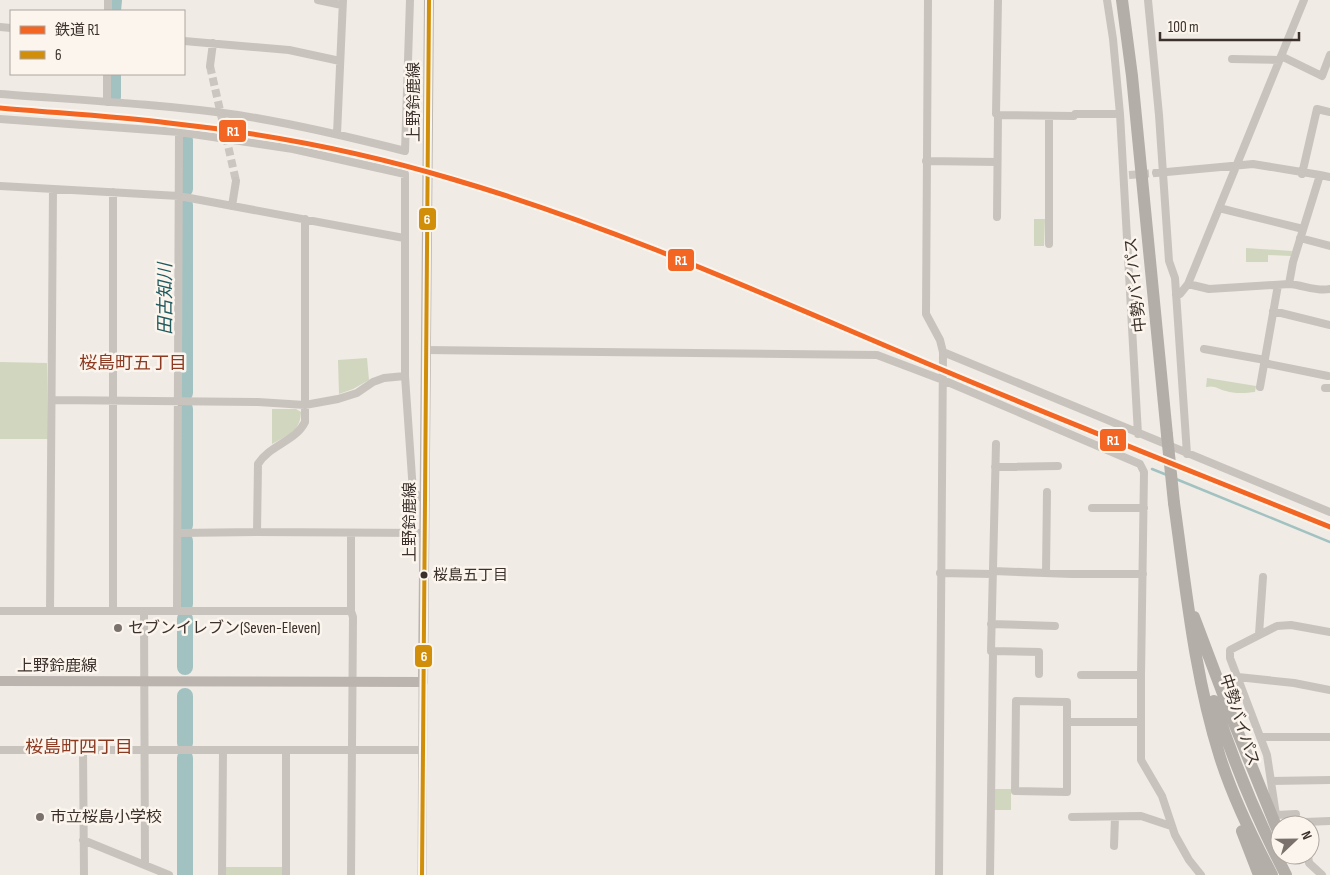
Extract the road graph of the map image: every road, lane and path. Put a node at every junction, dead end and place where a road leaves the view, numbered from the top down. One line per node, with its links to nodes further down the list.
1 (318, 0): 10 (street)
2 (410, 0): 27 (street)
3 (429, 0): 57 (main road, 上野鈴鹿線)
4 (928, 0): 28 (street)
5 (998, 0): 23 (street)
6 (1107, 0): 22 (street)
7 (1122, 0): 82 (highway, 中勢バイパス, bridge)
8 (1148, 0): 31 (street)
9 (1304, 0): 14 (street)
10 (342, 3): 16 (street)
11 (185, 41): 12 (street)
12 (214, 43): 16 (street); 17 (street)
13 (1330, 55): 14 (street)
14 (1280, 58): 15 (street); 30 (street)
15 (1232, 59)
16 (340, 61): 27 (street)
17 (210, 66)
18 (107, 75): 20 (street)
19 (0, 94): 20 (street)
20 (107, 102): 27 (street)
21 (1330, 112): 32 (street)
22 (1120, 114): 24 (street); 68 (street)
23 (998, 115): 24 (street); 29 (street)
24 (1049, 116): 47 (street)
25 (0, 119): 26 (street)
26 (179, 132): 39 (street); 45 (street)
27 (337, 134)
28 (926, 161): 29 (street); 58 (street)
29 (997, 162): 42 (street)
30 (1235, 165): 31 (street); 32 (street); 41 (street)
31 (1160, 173): 53 (street)
32 (1302, 174): 33 (street)
33 (1320, 175): 34 (street); 44 (street)
34 (1330, 176)
35 (236, 181): 40 (street)
36 (0, 186): 37 (street)
37 (52, 189): 38 (street); 64 (street)
38 (113, 192): 39 (street); 65 (street)
39 (179, 196): 40 (street); 66 (street)
40 (232, 206): 43 (street)
41 (1219, 208): 44 (street); 49 (street)
42 (997, 217)
43 (305, 219): 45 (street); 67 (street)
44 (1303, 229): 46 (street)
45 (404, 238): 60 (street)
46 (1300, 238): 48 (street); 50 (street)
47 (1049, 244)
48 (1330, 246)
49 (1188, 284): 51 (street); 53 (street)
50 (1290, 284): 51 (street); 52 (street)
51 (1278, 285): 54 (street)
52 (1330, 289)
53 (1176, 295): 70 (street)
54 (1273, 311): 55 (street); 59 (street)
55 (1330, 325)
56 (1204, 349): 59 (street)
57 (426, 350): 62 (street); 74 (main road, 上野鈴鹿線)
58 (943, 352): 62 (street); 68 (street)
59 (1264, 361): 61 (street); 63 (street)
60 (405, 376): 67 (street); 74 (street)
61 (1328, 376)
62 (942, 380): 76 (street); 84 (street)
63 (1260, 387)
64 (52, 400): 65 (street); 90 (street)
65 (112, 401): 66 (street); 88 (street)
66 (178, 401): 67 (street); 80 (street)
67 (305, 405): 78 (street)
68 (1138, 434): 70 (street)
69 (996, 444): 72 (street)
70 (1187, 454): 77 (street)
71 (1058, 466): 72 (street)
72 (995, 467): 83 (street)
73 (1047, 492): 85 (street)
74 (425, 500): 79 (main road, 上野鈴鹿線)
75 (1092, 508): 76 (street)
76 (1144, 508): 86 (street)
77 (1330, 512)
78 (257, 532): 80 (street); 81 (street)
79 (425, 532): 81 (street); 107 (main road, 上野鈴鹿線)
80 (178, 533): 92 (street)
81 (351, 533): 93 (street)
82 (1183, 567): 94 (highway, 中勢バイパス); 120 (highway, 中勢バイパス)
83 (992, 572): 84 (street); 85 (street); 95 (street)
84 (940, 573): 138 (street)
85 (1046, 573): 86 (street)
86 (1143, 574): 102 (street)
87 (1264, 577): 98 (street)
88 (113, 610): 90 (street); 91 (street)
89 (0, 611): 90 (street)
90 (50, 611)
91 (144, 611): 92 (street); 104 (street)
92 (178, 611): 93 (street)
93 (351, 611): 106 (street)
94 (1194, 615): 124 (highway); 143 (highway, 中勢バイパス)
95 (991, 624): 96 (street); 99 (street)
96 (1056, 626)
97 (1330, 632): 98 (street)
98 (1259, 634): 103 (street)
99 (993, 651): 100 (street); 139 (street)
100 (1039, 674)
101 (1081, 675): 102 (street)
102 (1141, 675): 110 (street)
103 (1238, 677): 108 (street); 111 (street)
104 (144, 680): 105 (main road, 上野鈴鹿線); 106 (main road, 上野鈴鹿線); 115 (street)
105 (0, 681)
106 (353, 682): 107 (main road, 上野鈴鹿線); 119 (street)
107 (423, 682): 116 (street)
108 (1330, 690)
109 (1068, 722): 109 (street); 110 (street)
110 (1141, 722): 127 (street)
111 (1260, 737): 112 (street); 122 (street)
112 (1330, 737)
113 (0, 750): 114 (street)
114 (83, 750): 115 (street); 128 (street)
115 (145, 750): 117 (street); 130 (street)
116 (423, 750): 119 (street); 137 (street)
117 (223, 751): 118 (street); 134 (street)
118 (286, 751): 119 (street); 135 (street)
119 (351, 752): 136 (street)
120 (1227, 774): 141 (highway); 142 (highway, 中勢バイパス)
121 (1330, 780): 122 (street)
122 (1271, 781): 123 (street)
123 (1296, 814)
124 (1272, 815)
125 (1072, 817): 126 (street)
126 (1114, 817): 127 (street); 129 (street)
127 (1171, 826): 140 (street)
128 (83, 840): 130 (street); 132 (street)
129 (1114, 846)
130 (145, 865): 133 (street)
131 (1311, 865): 144 (street)
132 (84, 875)
133 (168, 875)
134 (222, 875)
135 (286, 875)
136 (351, 875)
137 (422, 875)
138 (939, 875)
139 (990, 875)
140 (1201, 875)
141 (1260, 875)
142 (1272, 875)
143 (1286, 875)
144 (1322, 875)

